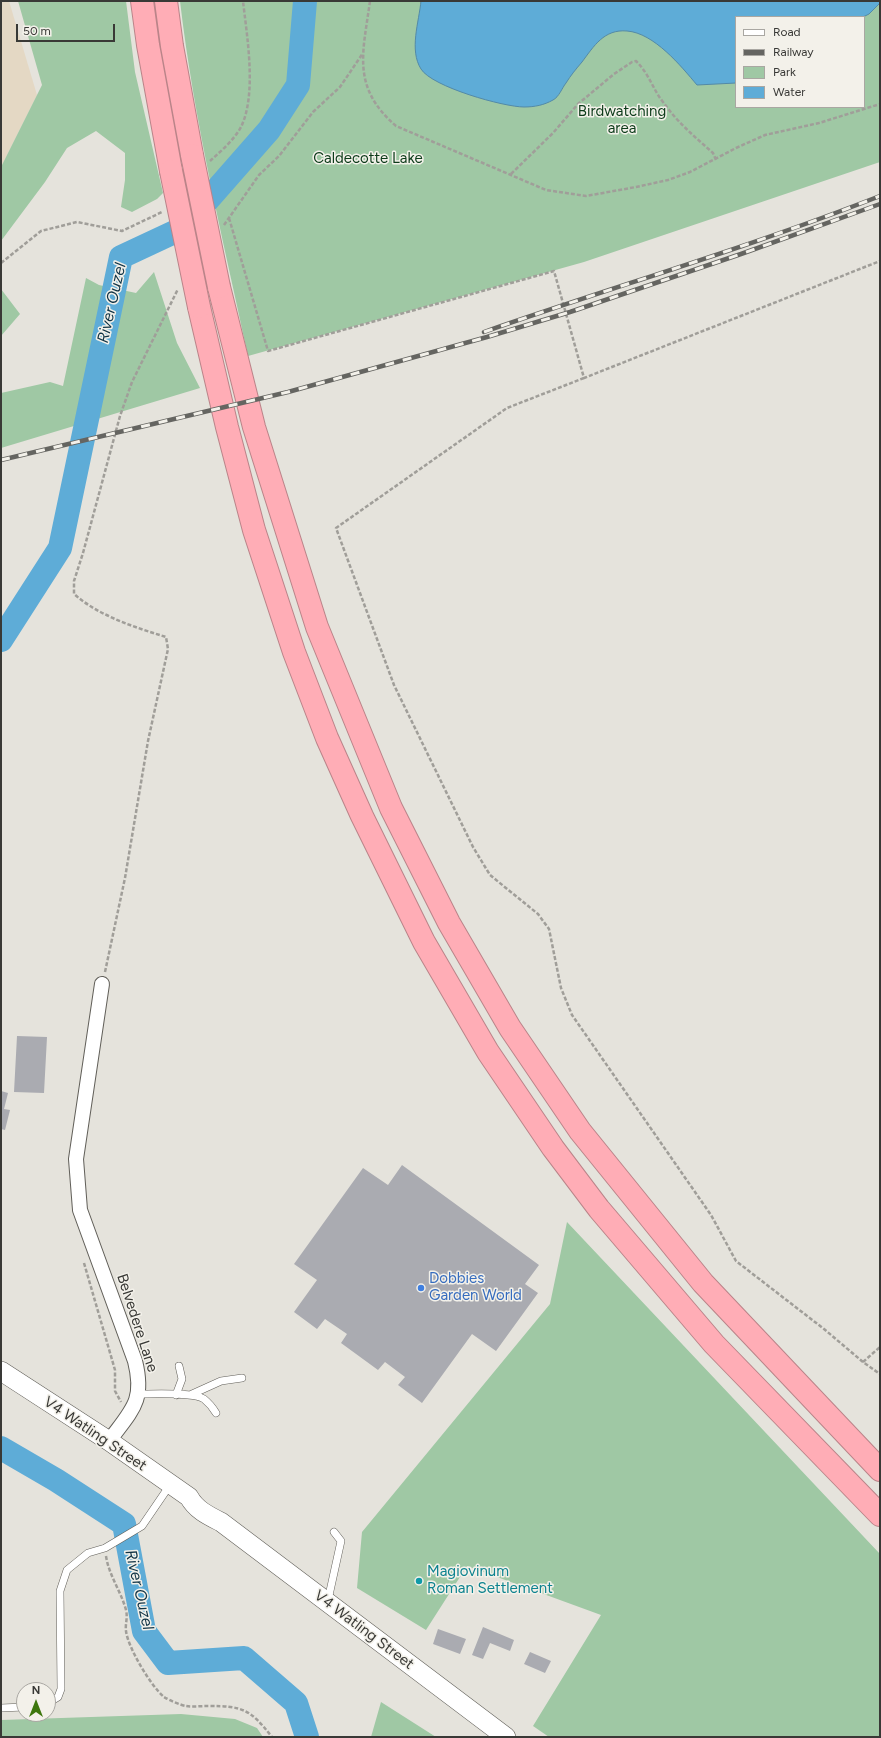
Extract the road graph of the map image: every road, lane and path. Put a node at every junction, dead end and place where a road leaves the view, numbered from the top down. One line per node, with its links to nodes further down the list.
1 (142, 1): 29 (highway, bridge)
2 (166, 1): 27 (highway, bridge)
3 (370, 1): 4 (path)
4 (363, 53): 7 (path); 8 (path)
5 (880, 104): 6 (path)
6 (716, 160): 7 (path); 7 (path)
7 (511, 174)
8 (229, 218): 9 (path); 12 (path)
9 (220, 230)
10 (880, 261): 12 (path)
11 (179, 286): 13 (path)
12 (584, 378): 16 (path)
13 (102, 984): 21 (street, Belvedere Lane)
14 (82, 1257): 25 (path)
15 (880, 1347): 16 (path)
16 (863, 1362): 19 (path)
17 (179, 1366): 22 (lane)
18 (3, 1372): 26 (street, V4 Watling Street)
19 (880, 1374)
20 (242, 1378): 23 (lane)
21 (139, 1394): 22 (lane); 25 (street, Belvedere Lane)
22 (176, 1395): 23 (lane)
23 (190, 1395): 24 (lane)
24 (216, 1413)
25 (129, 1414): 26 (street, Belvedere Lane)
26 (109, 1441): 28 (street, V4 Watling Street)
27 (880, 1470)
28 (170, 1485): 31 (lane); 32 (street, V4 Watling Street)
29 (880, 1515)
30 (334, 1532): 32 (lane)
31 (105, 1548): 33 (lane); 36 (path)
32 (328, 1602): 37 (street, V4 Watling Street)
33 (56, 1698)
34 (16, 1707): 35 (lane)
35 (1, 1708)
36 (272, 1737)
37 (506, 1737)

